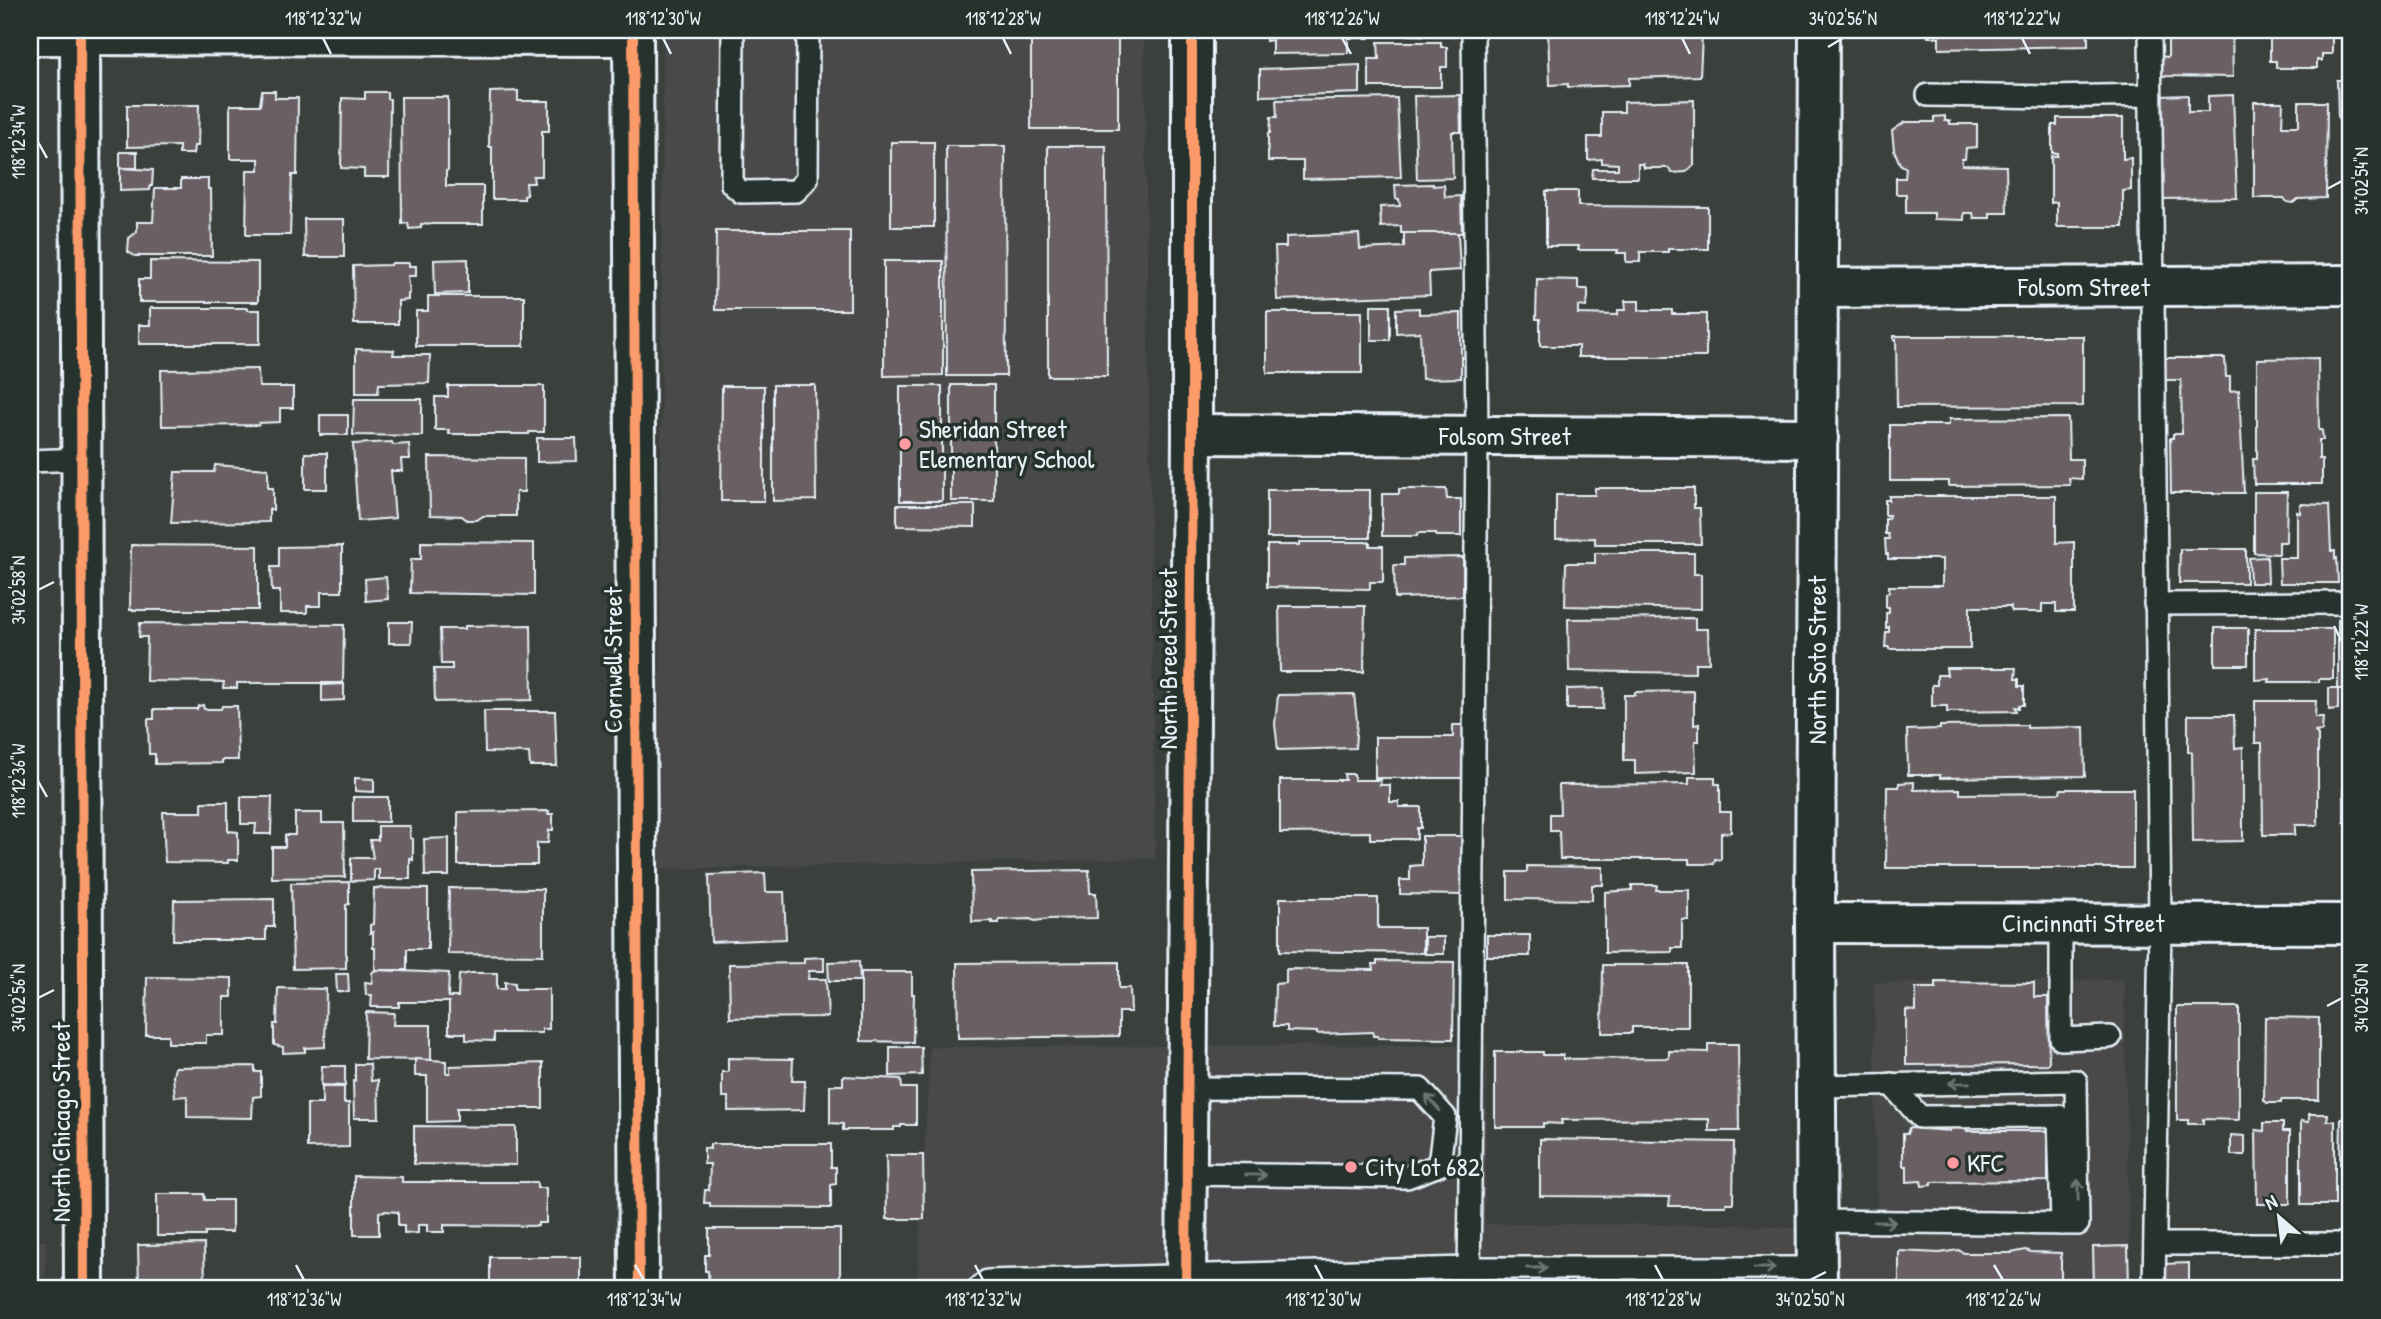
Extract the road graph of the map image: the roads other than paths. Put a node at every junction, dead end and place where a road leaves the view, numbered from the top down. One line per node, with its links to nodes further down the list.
1 (733, 30): 2 (lane)
2 (808, 30)
3 (1192, 30): 15 (street, North Breed Street)
4 (1472, 30): 16 (lane)
5 (1819, 30): 14 (street, North Soto Street)
6 (2150, 30): 11 (lane)
7 (80, 32): 8 (street); 9 (street); 18 (street, North Chicago Street)
8 (633, 33): 40 (street, Cornwell Street)
9 (30, 34)
10 (1928, 95): 11 (lane)
11 (2150, 95): 13 (lane)
12 (2351, 285): 13 (street, Folsom Street)
13 (2151, 286): 14 (street, Folsom Street); 21 (lane)
14 (1818, 288): 17 (street, North Soto Street)
15 (1192, 434): 16 (street, Folsom Street); 29 (street, North Breed Street)
16 (1477, 436): 17 (street, Folsom Street); 35 (lane)
17 (1818, 438): 22 (street, North Soto Street)
18 (81, 460): 19 (lane); 39 (street, North Chicago Street)
19 (30, 461)
20 (2351, 603): 21 (lane)
21 (2155, 604): 24 (lane)
22 (1815, 923): 23 (street, Cincinnati Street); 28 (street, North Soto Street)
23 (2061, 923): 24 (street, Cincinnati Street); 26 (lane)
24 (2160, 924): 25 (street, Cincinnati Street); 33 (lane)
25 (2351, 924)
26 (2110, 1037)
27 (1891, 1084): 28 (lane); 32 (lane); 32 (lane, one-way to 27)
28 (1816, 1086): 31 (street, North Soto Street)
29 (1188, 1088): 30 (street, North Breed Street); 30 (lane, one-way to 29)
30 (1187, 1174): 37 (street, North Breed Street)
31 (1816, 1221): 32 (lane, one-way to 32); 36 (street, North Soto Street)
32 (2062, 1224)
33 (2155, 1244): 34 (lane); 42 (lane)
34 (2351, 1244)
35 (1469, 1268): 36 (lane, one-way to 36); 37 (lane); 41 (lane)
36 (1817, 1278)
37 (1186, 1283): 38 (lane)
38 (983, 1285)
39 (84, 1289)
40 (639, 1289)
41 (1469, 1289)
42 (2154, 1289)

